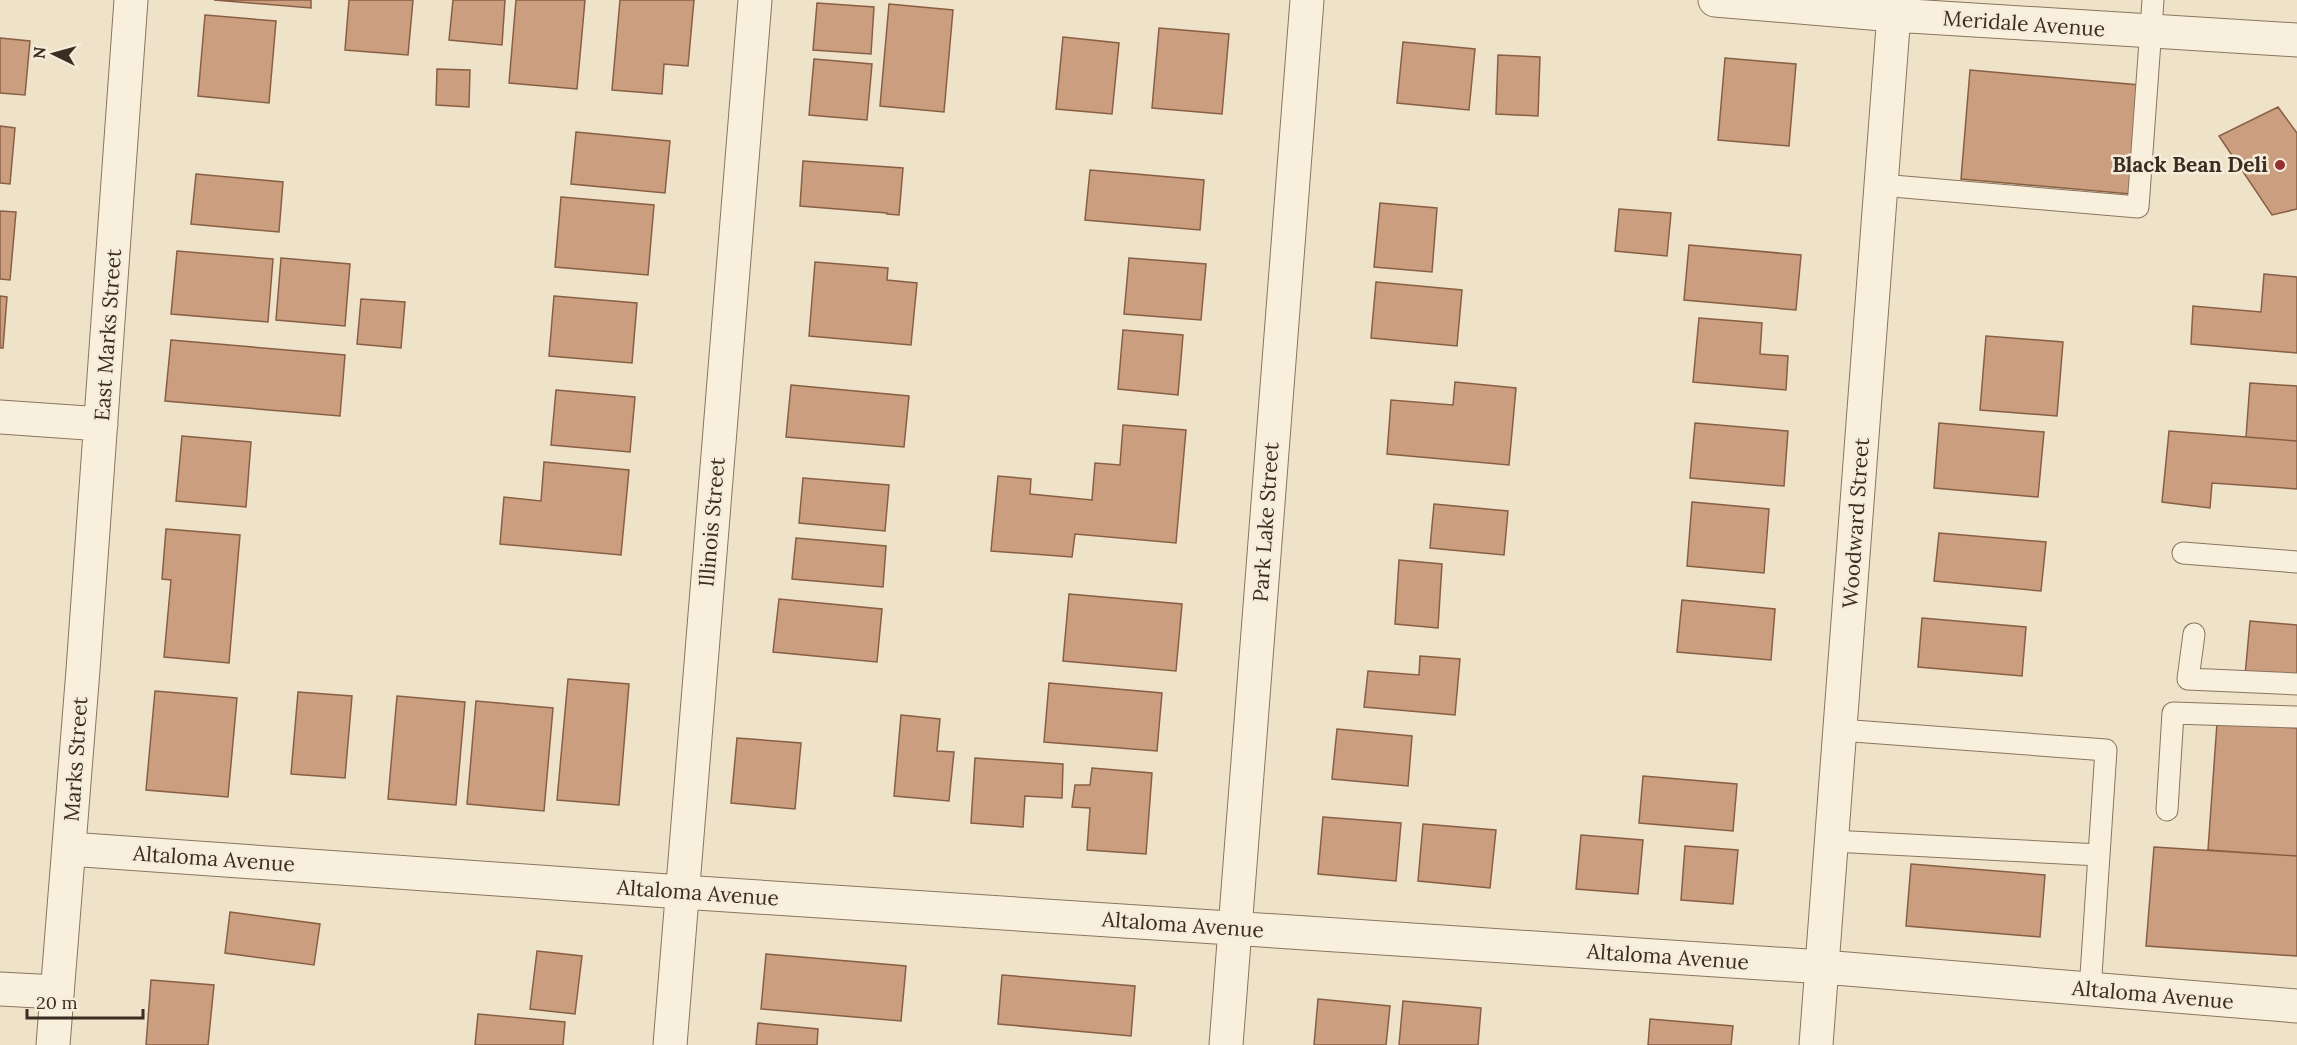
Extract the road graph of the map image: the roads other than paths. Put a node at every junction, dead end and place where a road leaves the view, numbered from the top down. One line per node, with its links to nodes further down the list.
1 (131, 0): 10 (street, East Marks Street)
2 (755, 0): 22 (street, Illinois Street)
3 (1307, 0): 23 (street, Park Lake Street)
4 (1716, 0): 5 (street, Meridale Avenue)
5 (1895, 8): 6 (street, Meridale Avenue); 8 (street, Woodward Street)
6 (2152, 16): 7 (street, Meridale Avenue); 8 (lane)
7 (2297, 39)
8 (1881, 185): 17 (street, Woodward Street)
9 (0, 417): 10 (street)
10 (101, 424): 14 (street, East Marks Street)
11 (2183, 553): 12 (lane)
12 (2297, 562)
13 (2194, 634): 15 (lane)
14 (83, 670): 20 (street, Marks Street)
15 (2297, 684)
16 (2297, 717): 18 (lane)
17 (1840, 730): 19 (street, Woodward Street); 21 (lane)
18 (2167, 810)
19 (1832, 841): 21 (lane); 24 (street, Woodward Street)
20 (69, 849): 22 (street, Altaloma Avenue); 27 (street)
21 (2099, 855): 26 (lane)
22 (682, 892): 23 (street, Altaloma Avenue); 30 (street, Illinois Street)
23 (1234, 928): 24 (street, Altaloma Avenue); 31 (street, Park Lake Street)
24 (1823, 967): 26 (street, Altaloma Avenue); 32 (street, Woodward Street)
25 (0, 989): 27 (street)
26 (2090, 990): 28 (street, Altaloma Avenue)
27 (57, 992): 29 (street)
28 (2297, 1006)
29 (53, 1045)
30 (670, 1045)
31 (1226, 1045)
32 (1816, 1045)

